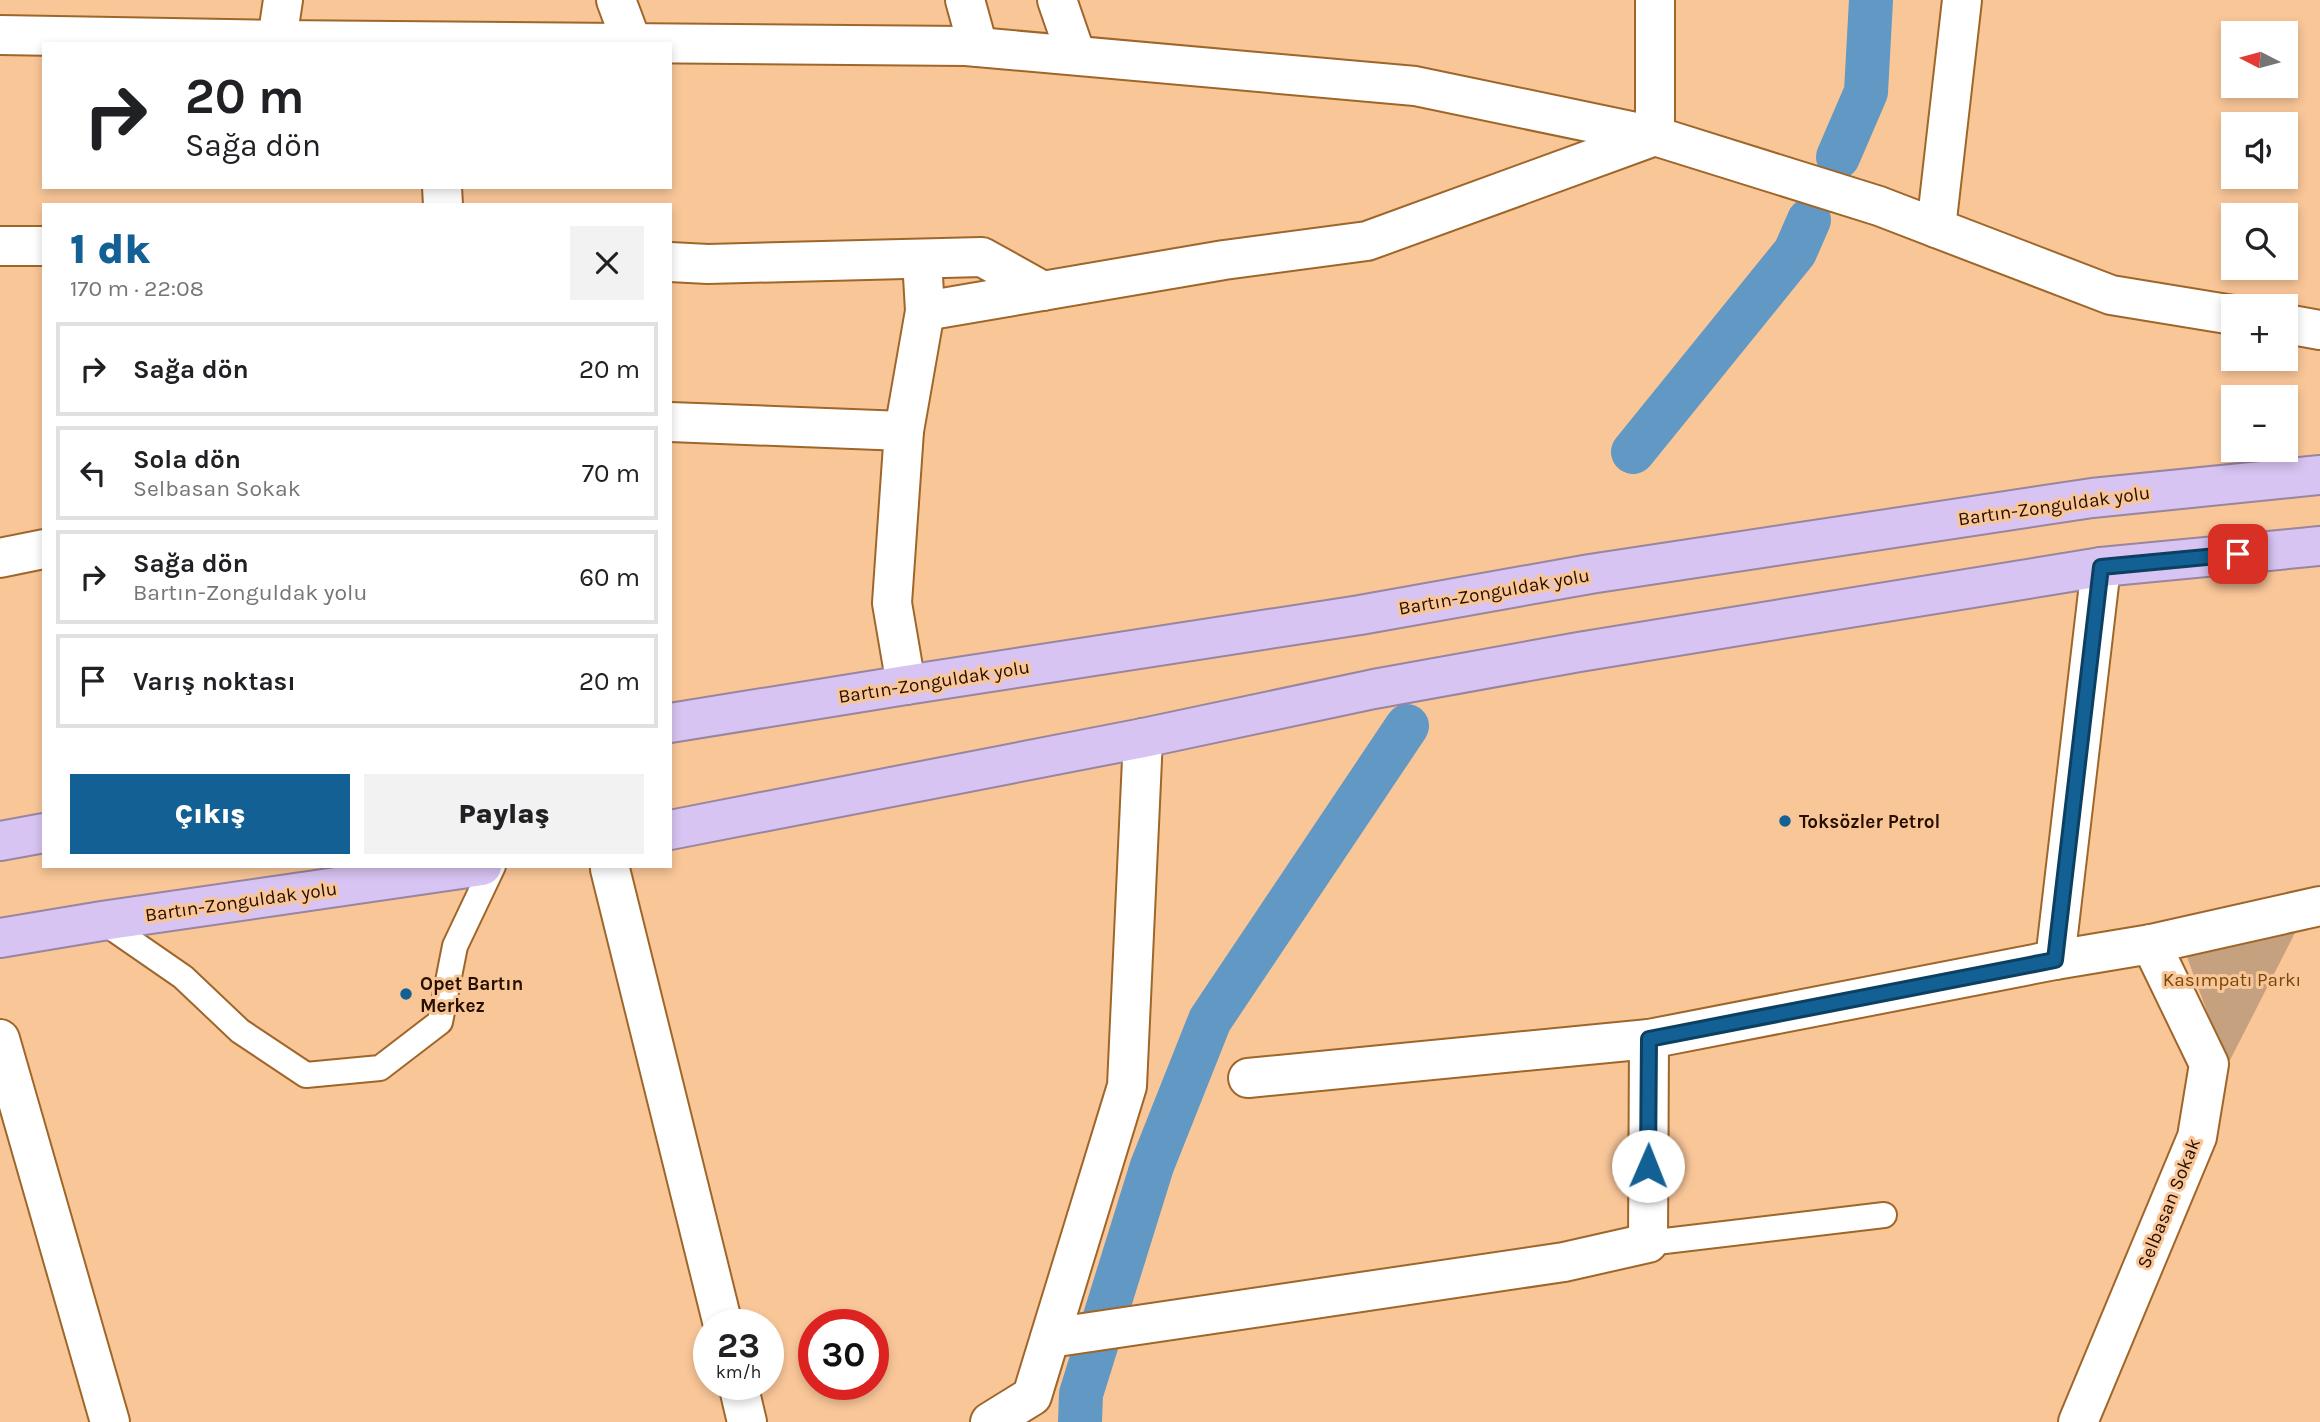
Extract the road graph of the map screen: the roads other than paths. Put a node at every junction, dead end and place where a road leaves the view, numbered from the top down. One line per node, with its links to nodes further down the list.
1 (283, 0): 8 (street)
2 (616, 0): 10 (street)
3 (965, 0): 12 (street)
4 (1057, 0): 13 (street)
5 (1655, 0): 14 (street)
6 (1962, 0): 15 (street)
7 (0, 35): 8 (street)
8 (277, 40): 9 (street)
9 (383, 42)
10 (632, 42)
11 (672, 43): 12 (street)
12 (978, 47): 13 (street)
13 (1076, 55): 14 (street)
14 (1655, 136): 15 (street); 20 (street)
15 (1936, 228): 22 (street)
16 (0, 246): 17 (street)
17 (42, 246)
18 (922, 259): 19 (street); 20 (street); 21 (street)
19 (672, 262)
20 (1043, 291): 21 (street)
21 (925, 311): 26 (street)
22 (2221, 313)
23 (2298, 326): 24 (street)
24 (2320, 330)
25 (672, 422): 26 (street)
26 (904, 431): 32 (street)
27 (2320, 475): 32 (highway, Bartın-Zonguldak yolu)
28 (2320, 546): 31 (highway)
29 (42, 549): 30 (street)
30 (0, 558)
31 (2101, 567): 34 (highway); 45 (street)
32 (906, 685): 33 (highway, Bartın-Zonguldak yolu)
33 (672, 723)
34 (1143, 738): 35 (highway); 52 (street)
35 (672, 830)
36 (42, 833): 37 (highway)
37 (0, 841)
38 (468, 868): 42 (highway, Bartın-Zonguldak yolu)
39 (492, 868): 42 (lane)
40 (610, 869): 51 (street)
41 (2320, 906): 44 (street)
42 (102, 921): 43 (highway, Bartın-Zonguldak yolu)
43 (0, 938)
44 (2151, 943): 45 (street); 57 (street, Selbasan Sokak)
45 (2055, 960): 47 (street)
46 (0, 1039): 54 (street)
47 (1649, 1039): 48 (street); 50 (street)
48 (1248, 1078)
49 (1884, 1215): 50 (lane)
50 (1648, 1243): 52 (street)
51 (719, 1309)
52 (1051, 1338): 56 (street)
53 (742, 1400): 55 (street)
54 (110, 1422)
55 (747, 1422)
56 (990, 1422)
57 (2078, 1422)

